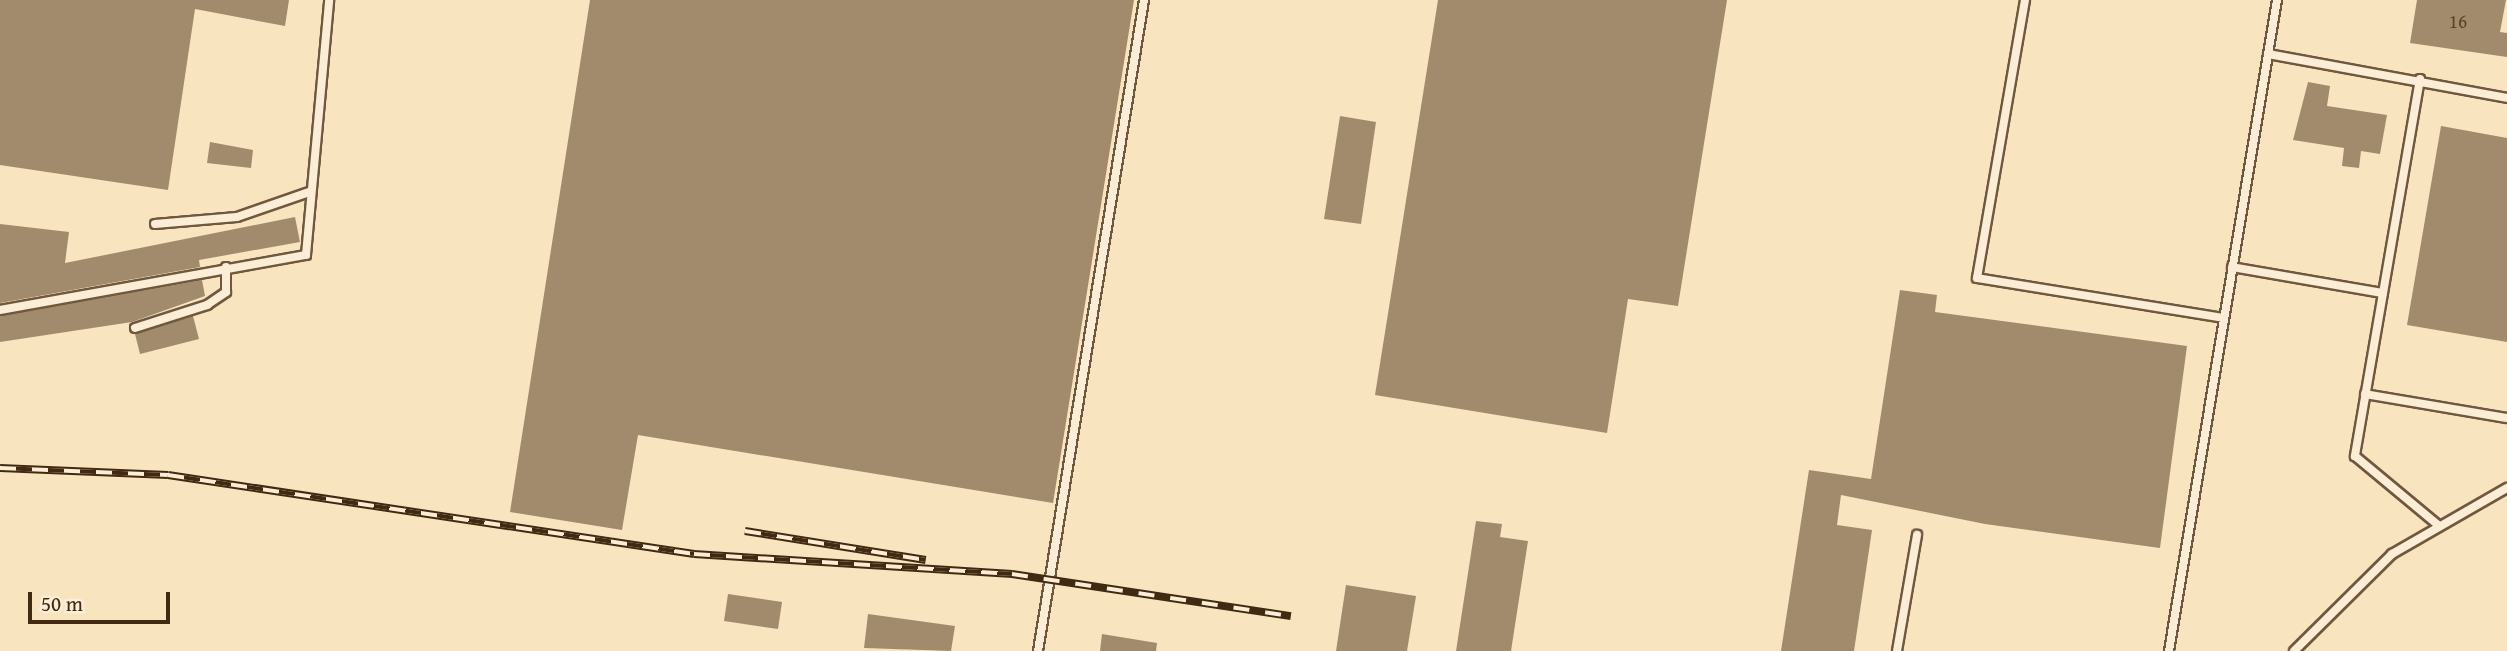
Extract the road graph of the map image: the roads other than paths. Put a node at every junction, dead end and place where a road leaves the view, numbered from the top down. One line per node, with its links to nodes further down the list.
1 (329, 0): 8 (lane)
2 (1144, 0): 21 (lane)
3 (2025, 0): 14 (lane)
4 (2277, 0): 5 (lane)
5 (2268, 54): 6 (lane); 11 (lane)
6 (2420, 79): 7 (lane); 12 (lane)
7 (2507, 98)
8 (309, 192): 9 (lane); 10 (lane)
9 (155, 225)
10 (226, 267): 13 (lane); 15 (lane)
11 (2232, 267): 12 (lane); 14 (lane)
12 (2383, 293): 16 (lane)
13 (0, 310)
14 (2224, 318): 23 (lane)
15 (135, 328)
16 (2365, 394): 17 (lane); 19 (lane)
17 (2507, 418)
18 (2507, 488): 19 (lane)
19 (2438, 525): 24 (lane)
20 (1917, 535): 22 (lane)
21 (1038, 651)
22 (1897, 651)
23 (2169, 651)
24 (2294, 651)

